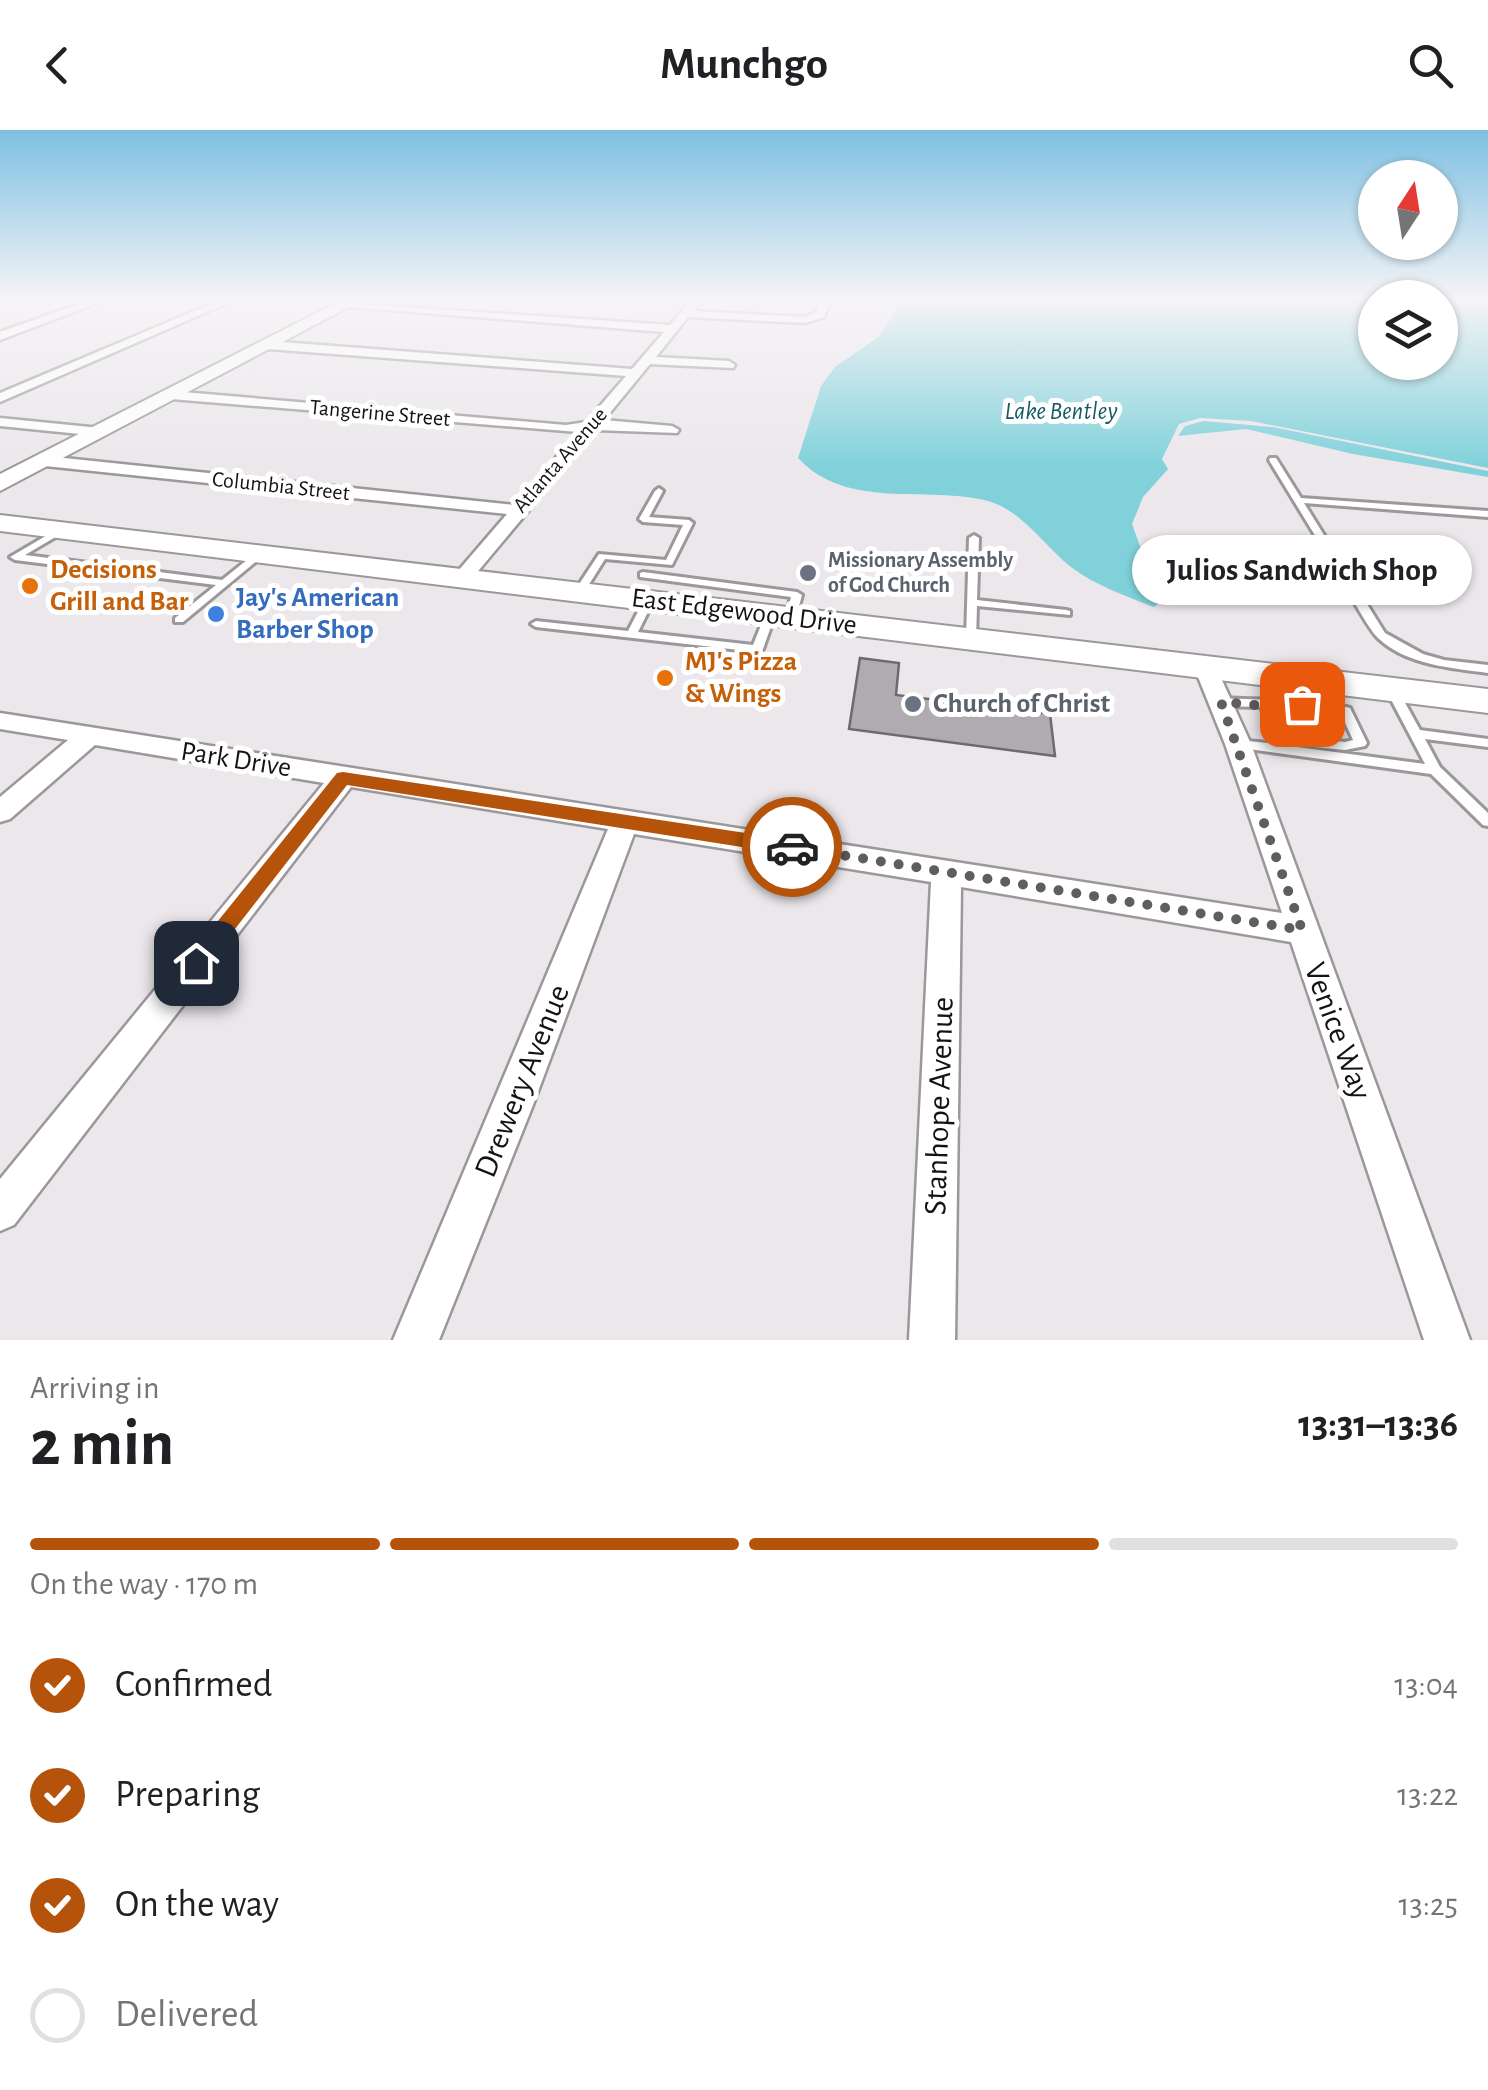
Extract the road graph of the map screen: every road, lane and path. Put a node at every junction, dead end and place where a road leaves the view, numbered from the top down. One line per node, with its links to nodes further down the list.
1 (102, 354): 8 (street)
2 (250, 354): 7 (street)
3 (436, 354): 6 (street)
4 (651, 354): 6 (street, Atlanta Avenue)
5 (730, 365): 6 (street)
6 (641, 366): 10 (street, Atlanta Avenue)
7 (172, 395): 10 (street, Tangerine Street); 12 (street)
8 (0, 398)
9 (0, 422): 12 (street)
10 (588, 428): 11 (street, Tangerine Street); 18 (street, Atlanta Avenue)
11 (672, 430)
12 (100, 432): 14 (street)
13 (1273, 460): 17 (lane)
14 (45, 461): 15 (street); 18 (street, Columbia Street)
15 (0, 484)
16 (659, 491): 25 (lane)
17 (1297, 500): 19 (lane); 26 (lane)
18 (517, 510): 27 (street, Atlanta Avenue)
19 (1488, 514)
20 (0, 523): 21 (street, East Edgewood Drive)
21 (60, 530): 23 (street, East Edgewood Drive); 28 (lane)
22 (974, 538): 31 (lane)
23 (260, 554): 27 (street, East Edgewood Drive); 28 (lane)
24 (1234, 559): 26 (lane)
25 (651, 561): 29 (lane); 30 (lane)
26 (1340, 569): 39 (lane)
27 (462, 578): 30 (street, East Edgewood Drive)
28 (224, 583): 34 (lane)
29 (652, 591): 30 (street, East Edgewood Drive); 33 (street, East Edgewood Drive); 36 (lane)
30 (578, 592)
31 (972, 602): 32 (lane); 37 (lane)
32 (1066, 614)
33 (780, 616): 36 (lane); 37 (street, East Edgewood Drive)
34 (178, 620)
35 (536, 624): 36 (lane)
36 (631, 635)
37 (971, 639): 38 (street, East Edgewood Drive)
38 (1205, 667): 41 (street, East Edgewood Drive); 42 (street, Venice Way)
39 (1488, 669)
40 (1392, 690): 41 (street, East Edgewood Drive); 43 (street, East Edgewood Drive); 46 (lane)
41 (1339, 697): 44 (lane); 48 (lane)
42 (1221, 702): 44 (lane); 50 (street, Venice Way)
43 (1488, 702)
44 (1267, 706): 48 (lane)
45 (0, 721): 47 (street, Park Drive)
46 (1416, 734): 49 (lane); 51 (lane)
47 (90, 736): 52 (street, Park Drive); 53 (street)
48 (1282, 738): 50 (lane)
49 (1488, 743)
50 (1254, 746): 51 (lane); 57 (street, Venice Way)
51 (1435, 770): 55 (lane)
52 (343, 778): 54 (street, Park Drive); 58 (street)
53 (0, 812)
54 (625, 821): 56 (street, Park Drive); 59 (street, Drewery Avenue)
55 (1487, 822)
56 (946, 873): 57 (street, Park Drive); 60 (street, Stanhope Avenue)
57 (1302, 930): 61 (street, Venice Way)
58 (0, 1211)
59 (416, 1340)
60 (932, 1340)
61 (1448, 1340)

